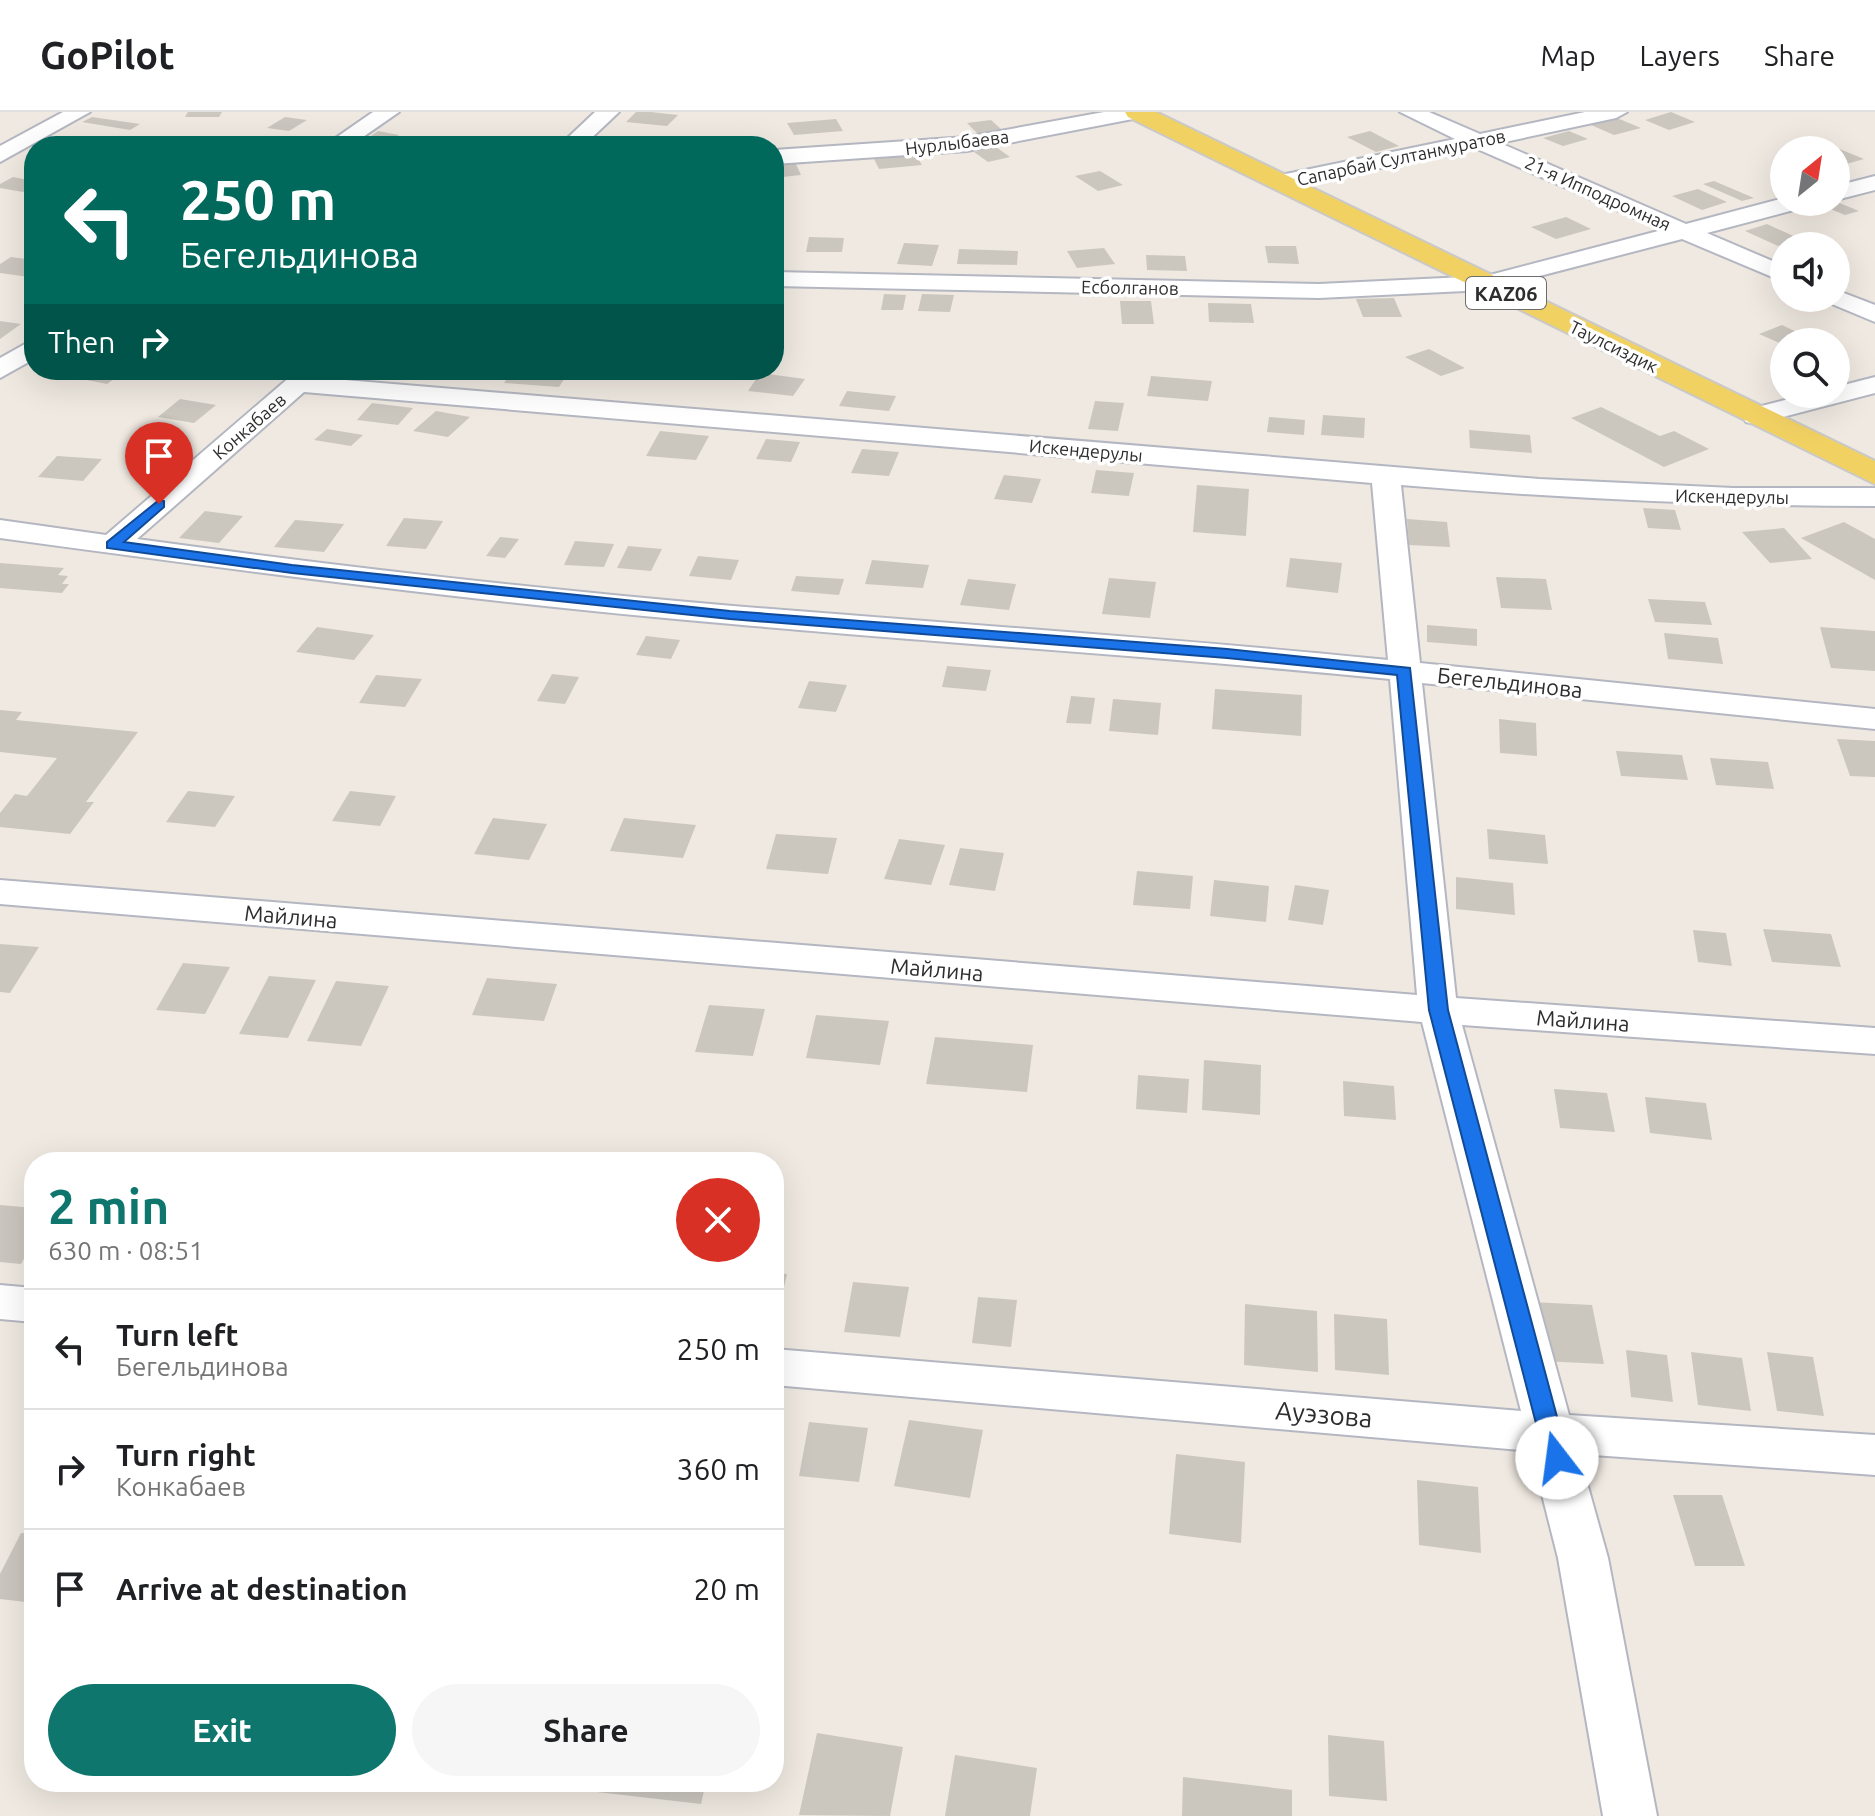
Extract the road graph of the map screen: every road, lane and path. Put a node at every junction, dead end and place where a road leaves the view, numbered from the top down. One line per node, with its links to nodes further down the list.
1 (79, 112): 7 (street)
2 (388, 112): 8 (street)
3 (608, 112): 9 (street)
4 (1138, 112): 13 (street, Нурлыбаева); 14 (main road, Таулсиздик / KAZ06)
5 (1411, 112): 10 (street, 21-я Ипподромная)
6 (1616, 112): 10 (street, Сапарбай Султанмуратов)
7 (35, 136)
8 (351, 136)
9 (581, 136)
10 (1478, 141): 14 (street, Сапарбай Султанмуратов); 18 (street, 21-я Ипподромная)
11 (24, 142): 12 (street)
12 (0, 155)
13 (784, 156)
14 (1281, 182): 21 (main road, Таулсиздик / KAZ06)
15 (1875, 183): 16 (street)
16 (1850, 189)
17 (1770, 209): 18 (street, Есболганов)
18 (1683, 231): 19 (street, 21-я Ипподромная); 21 (street, Есболганов)
19 (1770, 269)
20 (784, 279): 21 (street, Есболганов)
21 (1486, 283): 29 (main road, Таулсиздик / KAZ06)
22 (1850, 303): 23 (street)
23 (1875, 314)
24 (24, 354): 25 (street)
25 (0, 370)
26 (303, 380): 34 (street, Конкабаев)
27 (339, 380): 31 (street, Искендерулы)
28 (1875, 385): 29 (street)
29 (1756, 416): 30 (main road, Таулсиздик / KAZ06)
30 (1875, 474)
31 (1386, 475): 32 (street, Искендерулы); 35 (street)
32 (1875, 497)
33 (0, 529): 34 (street, Бегельдинова)
34 (112, 545): 35 (street, Бегельдинова)
35 (1404, 671): 36 (street, Бегельдинова); 38 (street)
36 (1875, 719)
37 (0, 892): 38 (street, Майлина)
38 (1438, 1010): 39 (street, Майлина); 43 (street)
39 (1875, 1041)
40 (0, 1302): 41 (street)
41 (24, 1304)
42 (784, 1368): 43 (street, Ауэзова)
43 (1550, 1433): 44 (street, Ауэзова); 45 (street)
44 (1875, 1455)
45 (1630, 1816)

